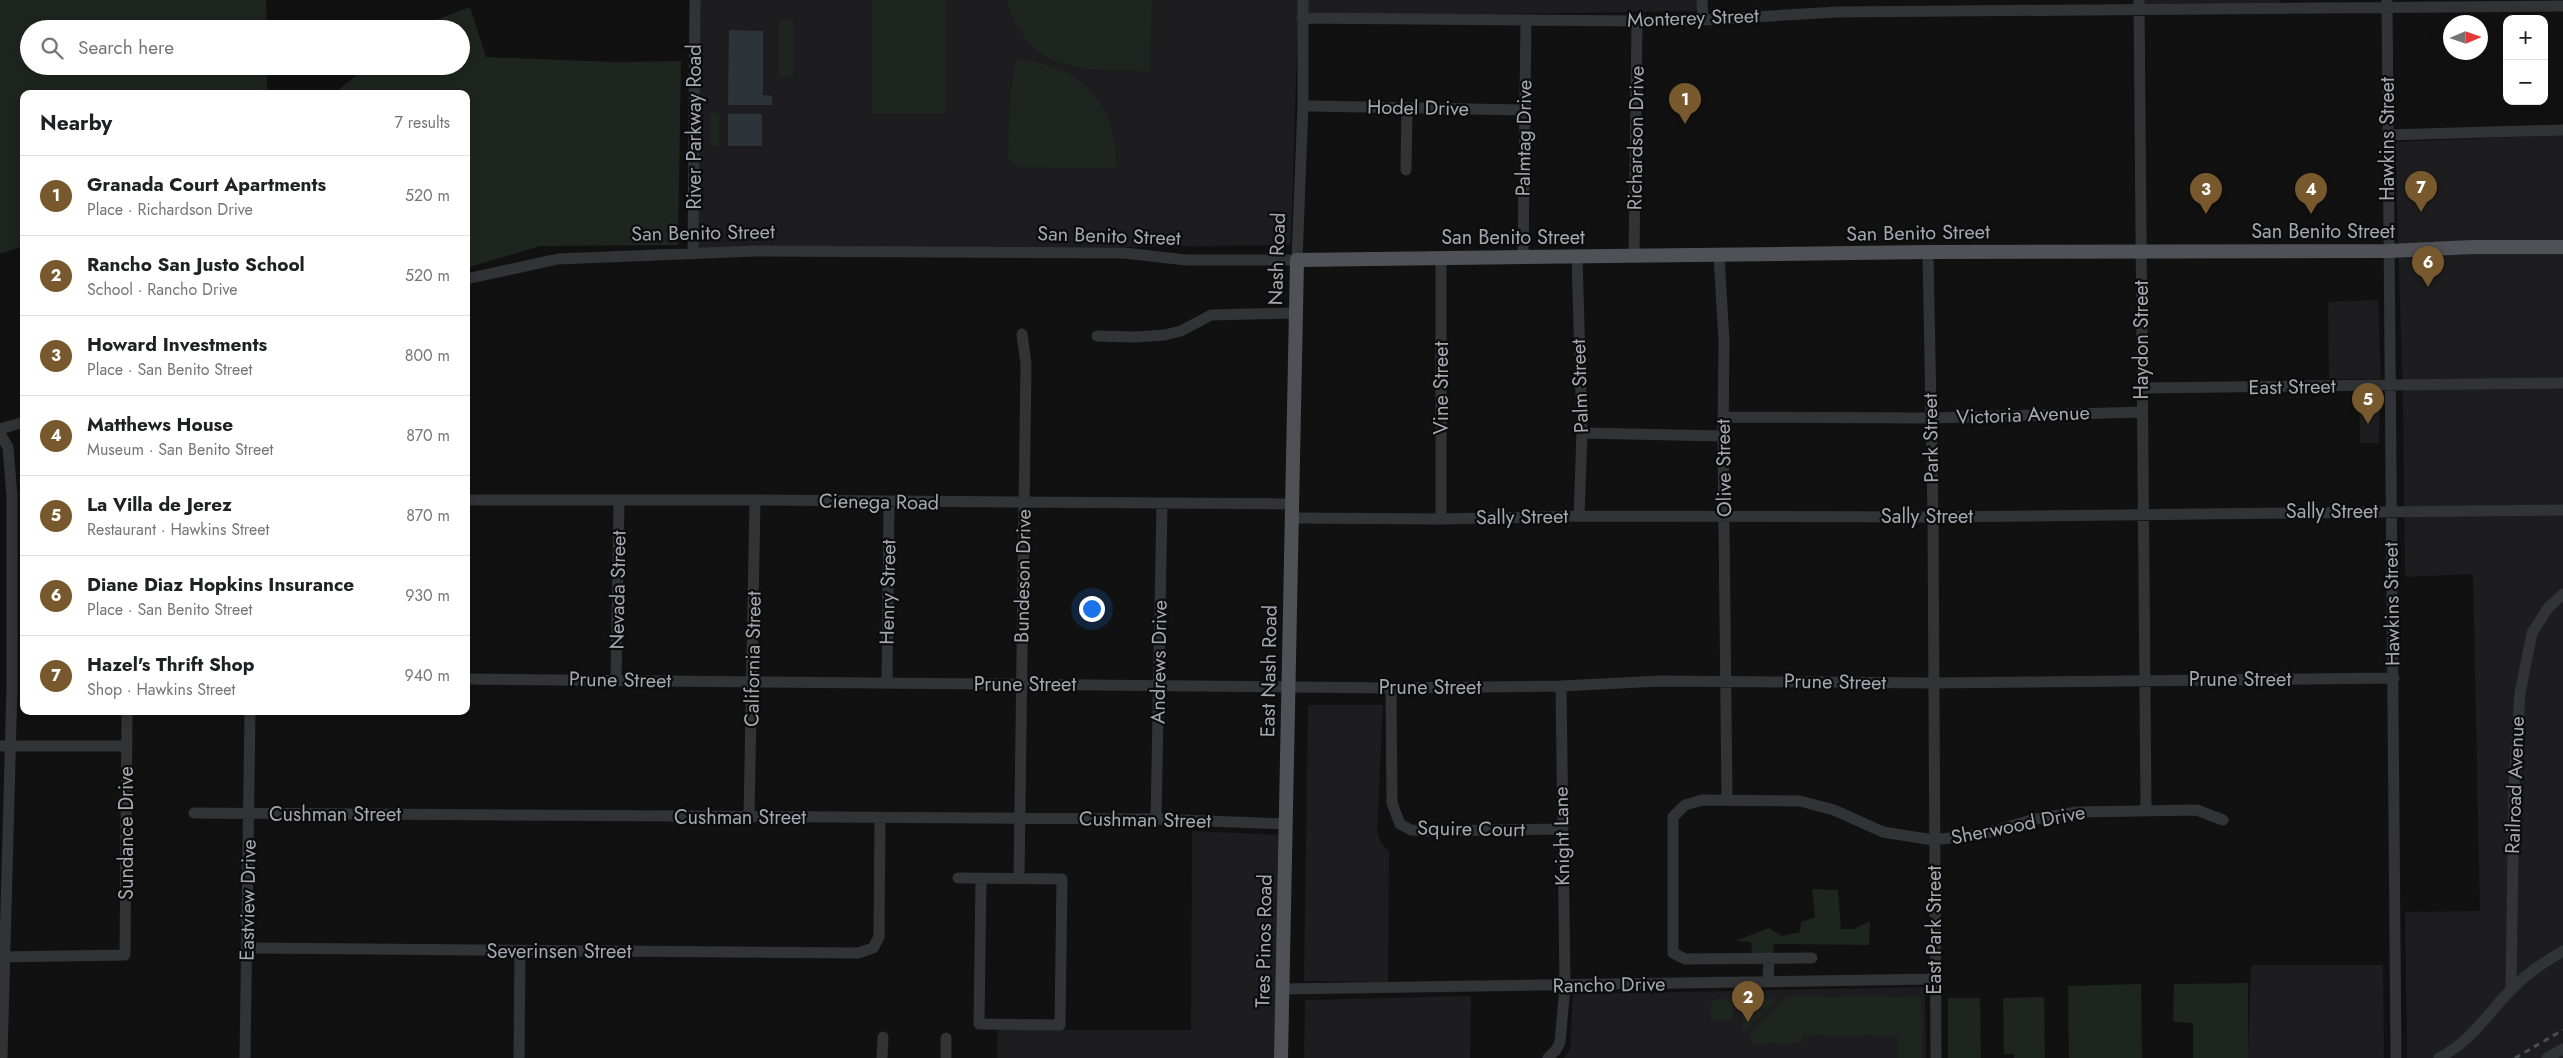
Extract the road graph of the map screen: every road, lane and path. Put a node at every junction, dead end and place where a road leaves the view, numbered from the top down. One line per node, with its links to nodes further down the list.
1 (695, 0): 23 (street, River Parkway Road)
2 (1303, 0): 9 (street, Nash Road)
3 (1702, 0): 11 (street)
4 (1837, 0): 8 (street)
5 (2387, 4): 6 (street, Monterey Street); 7 (street, Monterey Street); 17 (street, Hawkins Street)
6 (2139, 5): 8 (street, Monterey Street); 20 (street, Haydon Street)
7 (2563, 6)
8 (1837, 12): 11 (street, Monterey Street)
9 (1302, 18): 10 (street, Monterey Street); 29 (street, Nash Road)
10 (1526, 20): 12 (street, Monterey Street); 15 (street, Palmtag Drive)
11 (1703, 20): 12 (street, Monterey Street)
12 (1637, 21): 25 (street, Richardson Drive)
13 (1310, 106): 14 (street, Hodel Drive)
14 (1407, 108): 15 (street, Hodel Drive); 18 (street)
15 (1525, 110): 28 (street, Palmtag Drive)
16 (2563, 130): 17 (street)
17 (2387, 135): 21 (street, Hawkins Street)
18 (1406, 170)
19 (2563, 247): 21 (main road, San Benito Street)
20 (2141, 251): 21 (main road, San Benito Street); 22 (main road, San Benito Street); 36 (street, Haydon Street)
21 (2388, 251): 35 (street, Hawkins Street)
22 (1928, 252): 26 (main road, San Benito Street); 39 (street, Park Street)
23 (693, 254): 29 (street, San Benito Street); 30 (street, San Benito Street)
24 (1577, 256): 25 (main road, San Benito Street); 28 (main road, San Benito Street); 42 (street, Palm Street)
25 (1634, 256): 26 (main road, San Benito Street)
26 (1719, 256): 38 (street, Olive Street)
27 (1441, 257): 28 (main road, San Benito Street); 29 (main road, San Benito Street); 61 (street, Vine Street)
28 (1523, 257)
29 (1297, 260): 31 (main road, Nash Road)
30 (470, 278)
31 (1295, 313): 33 (street); 53 (main road, Nash Road)
32 (1022, 334): 51 (street, Bundeson Drive)
33 (1096, 336)
34 (2563, 383): 35 (street, East Street)
35 (2390, 385): 36 (street, East Street); 55 (street, Hawkins Street)
36 (2142, 388): 37 (street, Haydon Street)
37 (2142, 412): 39 (street, Victoria Avenue); 56 (street, Haydon Street)
38 (1724, 417): 39 (street, Victoria Avenue); 44 (street, Olive Street)
39 (1931, 418): 59 (street, Park Street)
40 (20, 423): 41 (street)
41 (0, 429)
42 (1582, 433): 44 (street); 57 (street, Palm Street)
43 (0, 434): 45 (street)
44 (1723, 436): 58 (street, Olive Street)
45 (12, 496): 46 (street); 78 (street)
46 (20, 497)
47 (470, 500): 49 (street, Cienega Road)
48 (755, 500): 49 (street, Cienega Road); 50 (street, Cienega Road); 68 (street, California Street)
49 (619, 501): 66 (street, Nevada Street)
50 (889, 502): 51 (street, Cienega Road); 69 (street, Henry Street)
51 (1024, 503): 52 (street, Cienega Road); 71 (street, Bundeson Drive)
52 (1162, 504): 53 (street, Cienega Road); 72 (street, Andrews Drive)
53 (1292, 504): 60 (main road, Nash Road)
54 (2563, 510): 55 (street, Sally Street)
55 (2391, 511): 56 (street, Sally Street); 63 (street, Hawkins Street)
56 (2143, 513): 59 (street, Sally Street); 65 (street, Haydon Street)
57 (1579, 516): 58 (street, Sally Street); 61 (street, Sally Street)
58 (1725, 516): 59 (street, Sally Street); 67 (street, Olive Street)
59 (1933, 517): 70 (street, Park Street)
60 (1292, 518): 61 (street, Sally Street); 73 (main road, East Nash Road)
61 (1441, 519)
62 (2563, 594): 105 (street, Railroad Avenue)
63 (2394, 678): 65 (street, Prune Street); 117 (street, Hawkins Street)
64 (470, 679): 66 (street, Prune Street)
65 (2144, 679): 70 (street, Prune Street); 81 (street, Haydon Street)
66 (616, 680): 68 (street, Prune Street)
67 (1725, 681): 70 (street, Prune Street); 74 (street, Prune Street); 80 (street, Olive Street)
68 (753, 682): 69 (street, Prune Street); 84 (street, California Street)
69 (887, 683): 71 (street, Prune Street)
70 (1933, 683): 91 (street, East Park Street)
71 (1021, 684): 72 (street, Prune Street); 86 (street, Bundeson Drive)
72 (1159, 685): 73 (street, Prune Street); 87 (street, Andrews Drive)
73 (1289, 686): 75 (street, Prune Street); 89 (main road, East Nash Road)
74 (1561, 686): 75 (street, Prune Street); 90 (street, Knight Lane)
75 (1391, 688): 90 (street, Squire Court)
76 (126, 715): 79 (street, Sundance Drive)
77 (250, 715): 83 (street, Eastview Drive)
78 (5, 746): 79 (street); 98 (street)
79 (126, 746): 98 (street, Sundance Drive)
80 (1727, 800): 91 (street, Sherwood Drive); 99 (street, Sherwood Drive)
81 (2146, 810): 88 (street, Sherwood Drive); 91 (street, Sherwood Drive)
82 (194, 813): 83 (street, Cushman Street)
83 (249, 815): 84 (street, Cushman Street); 95 (street, Eastview Drive)
84 (750, 817): 85 (street, Cushman Street)
85 (880, 818): 86 (street, Cushman Street); 96 (street, Severinsen Street)
86 (1020, 819): 87 (street, Cushman Street); 94 (street, Bundeson Drive)
87 (1156, 819): 89 (street, Cushman Street)
88 (2222, 820)
89 (1286, 824): 104 (main road, Tres Pinos Road)
90 (1562, 829): 103 (street, Knight Lane)
91 (1934, 840): 101 (street, East Park Street)
92 (958, 878): 93 (street)
93 (981, 878): 94 (street); 94 (street)
94 (1019, 878)
95 (249, 948): 96 (street, Severinsen Street); 110 (street, Eastview Drive)
96 (520, 951): 111 (street)
97 (2563, 951): 105 (street)
98 (2, 957): 109 (street)
99 (1768, 958): 100 (street); 102 (street)
100 (1812, 958)
101 (1935, 979): 102 (street, Rancho Drive); 116 (street, East Park Street)
102 (1768, 982): 103 (street, Rancho Drive)
103 (1565, 986): 104 (street, Rancho Drive); 115 (street, Knight Lane)
104 (1284, 989): 114 (main road, Tres Pinos Road)
105 (2511, 989): 118 (street)
106 (883, 1036): 112 (street)
107 (946, 1038): 113 (street)
108 (2563, 1049): 119 (street)
109 (2, 1058)
110 (245, 1058)
111 (519, 1058)
112 (882, 1058)
113 (946, 1058)
114 (1282, 1058)
115 (1548, 1058)
116 (1936, 1058)
117 (2396, 1058)
118 (2439, 1058)
119 (2547, 1058)

